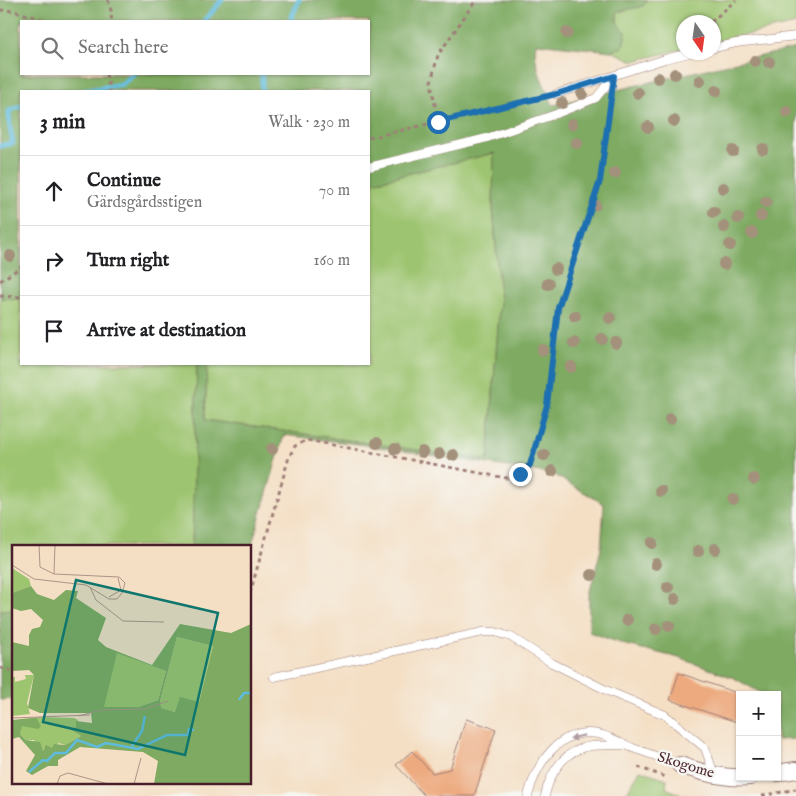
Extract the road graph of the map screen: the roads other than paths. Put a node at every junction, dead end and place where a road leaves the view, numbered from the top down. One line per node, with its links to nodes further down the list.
1 (796, 36): 2 (lane)
2 (721, 46)
3 (676, 56): 4 (lane)
4 (614, 76): 5 (lane); 6 (lane)
5 (556, 94)
6 (370, 168)
7 (274, 678): 12 (lane)
8 (624, 744): 9 (lane, Skogome); 14 (lane, Skogome, one-way to 14); 15 (lane, Skogome)
9 (680, 765): 12 (street, Skogome)
10 (796, 770): 11 (street)
11 (781, 773)
12 (714, 776): 13 (street, Skogome)
13 (736, 778)
14 (528, 796)
15 (545, 796)

